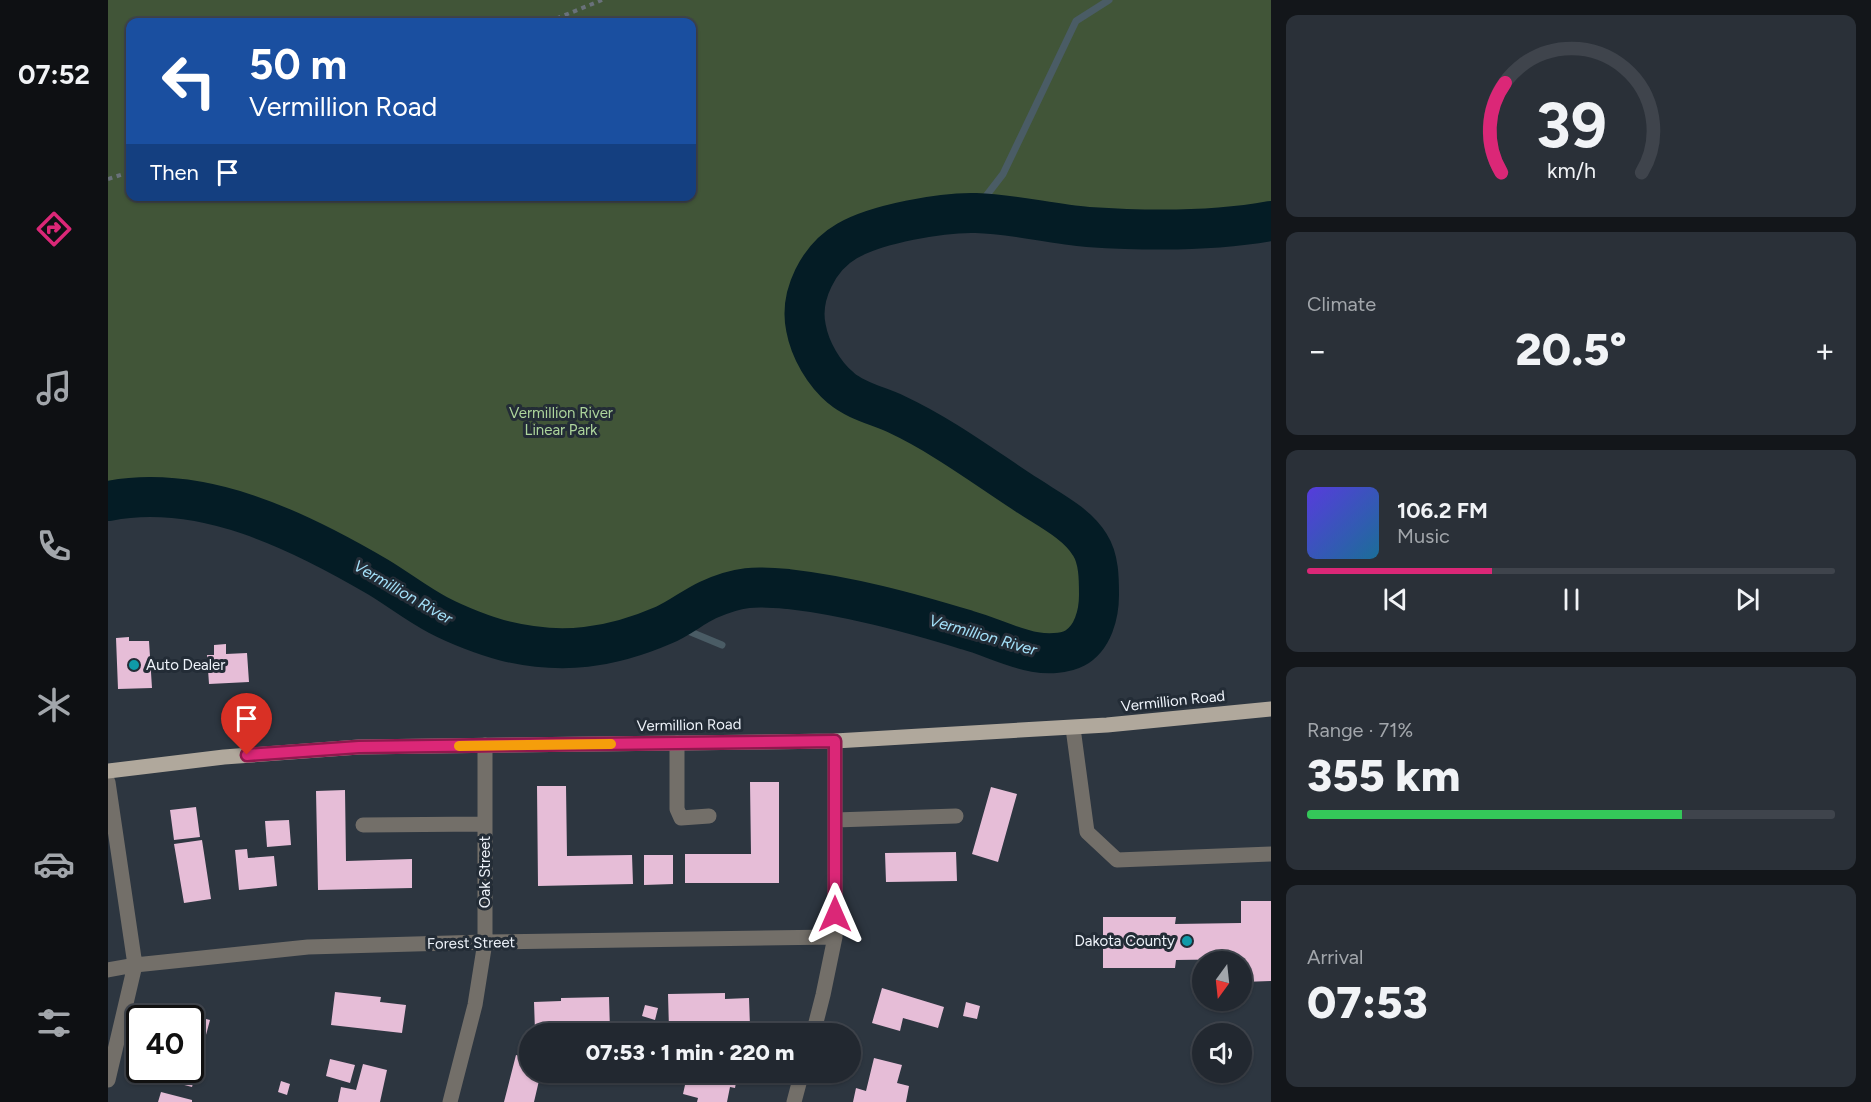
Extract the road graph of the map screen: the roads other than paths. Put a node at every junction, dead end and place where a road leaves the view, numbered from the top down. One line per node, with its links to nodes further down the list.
1 (1271, 709): 2 (main road, Vermillion Road)
2 (1072, 728): 3 (main road, Vermillion Road); 13 (street)
3 (835, 741): 4 (main road, Vermillion Road); 10 (street)
4 (677, 743): 5 (main road, Vermillion Road); 8 (street)
5 (484, 745): 6 (main road, Vermillion Road); 11 (street, Oak Street)
6 (108, 771)
7 (108, 782): 16 (street)
8 (709, 816)
9 (956, 816): 10 (street)
10 (835, 820): 14 (street)
11 (485, 824): 12 (street); 15 (street, Oak Street)
12 (363, 825)
13 (1271, 854)
14 (835, 937): 15 (street, Forest Street); 18 (street)
15 (485, 942): 16 (street, Forest Street); 21 (street, Oak Street)
16 (135, 965): 17 (street, Forest Street); 19 (street)
17 (108, 970)
18 (816, 1023)
19 (108, 1080)
20 (799, 1083): 22 (street)
21 (450, 1102)
22 (794, 1102)

